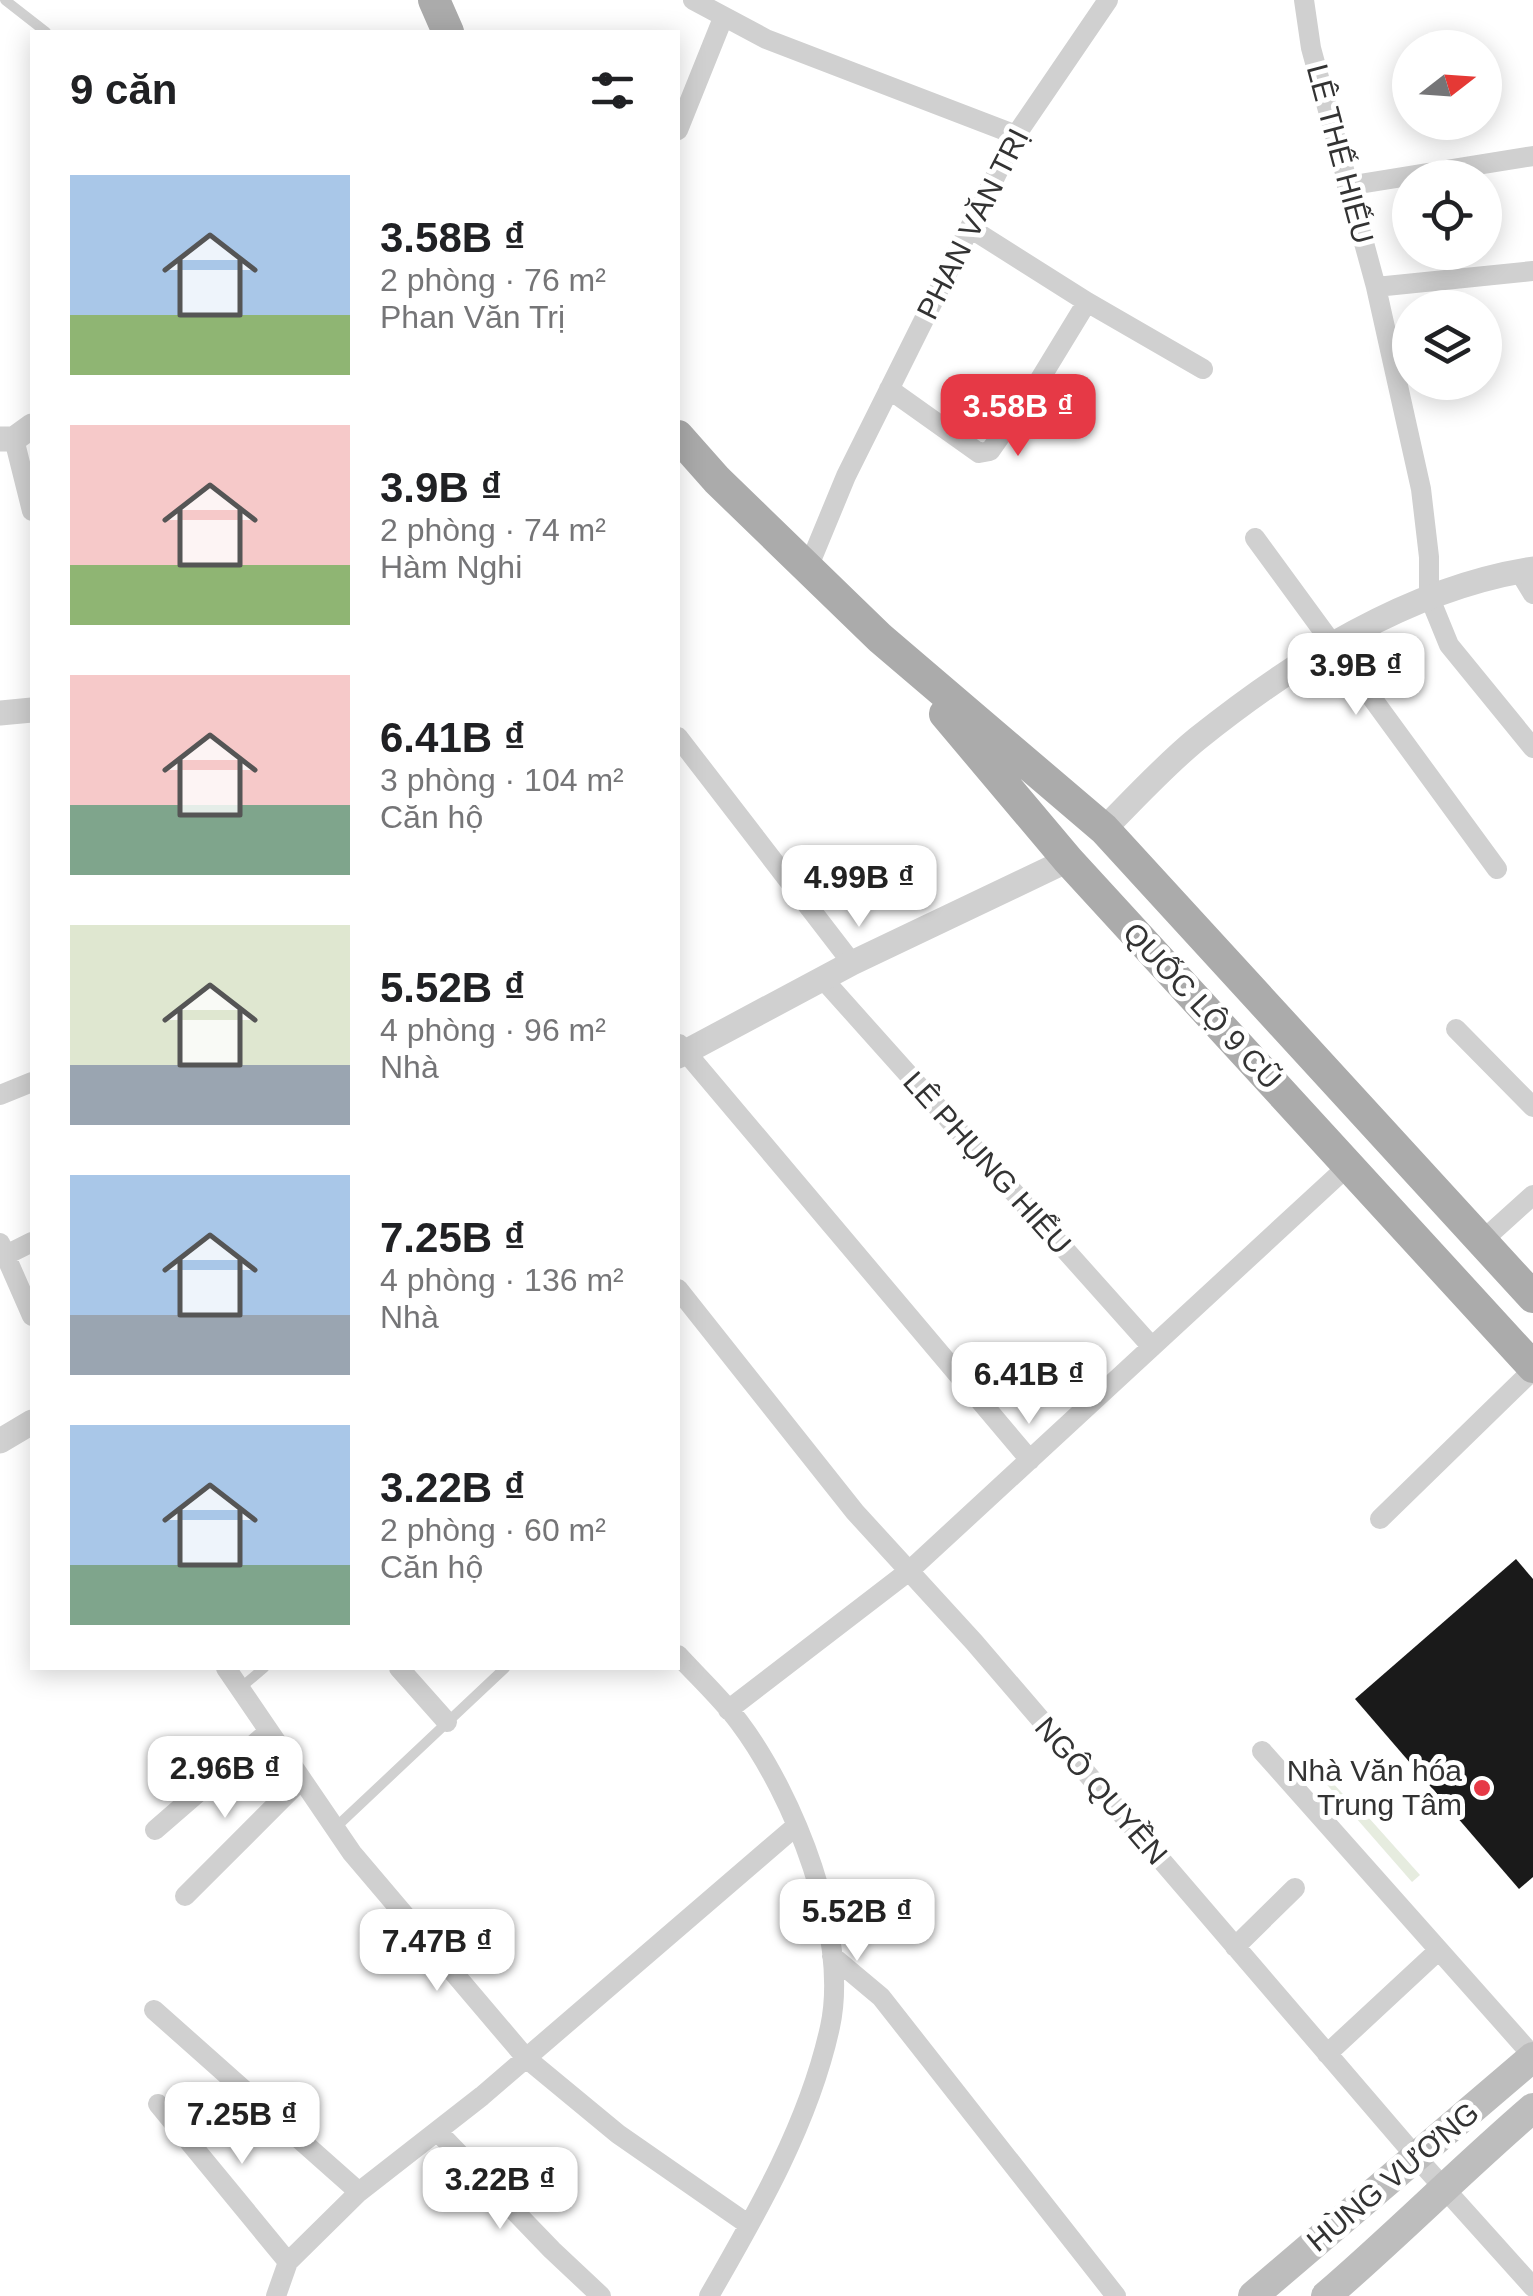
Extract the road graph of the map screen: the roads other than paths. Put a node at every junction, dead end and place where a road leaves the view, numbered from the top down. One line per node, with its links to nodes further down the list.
1 (5, 0): 7 (lane)
2 (434, 0): 8 (main road)
3 (693, 0): 6 (street)
4 (1304, 0): 12 (street, LÊ THẾ HIẾU)
5 (1101, 2): 10 (street, PHAN VĂN TRỊ)
6 (723, 18): 9 (street); 10 (street)
7 (43, 30)
8 (447, 30)
9 (680, 125)
10 (1016, 135): 13 (street, PHAN VĂN TRỊ)
11 (1533, 156): 12 (street)
12 (1347, 186): 15 (street, LÊ THẾ HIẾU)
13 (970, 228): 16 (street); 18 (street, PHAN VĂN TRỊ)
14 (1533, 271): 15 (street)
15 (1376, 287): 26 (street, LÊ THẾ HIẾU)
16 (1087, 302): 17 (street); 18 (street)
17 (1204, 369)
18 (889, 390): 23 (street, PHAN VĂN TRỊ)
19 (16, 435): 21 (street)
20 (680, 438): 23 (main road, QUỐC LỘ 9 CŨ)
21 (30, 502)
22 (1255, 538): 28 (street)
23 (808, 568): 27 (main road, QUỐC LỘ 9 CŨ)
24 (1526, 570): 25 (street); 26 (street)
25 (1533, 594)
26 (1429, 596): 28 (street); 32 (street, LÊ THẾ HIẾU)
27 (880, 638): 33 (main road, QUỐC LỘ 9 CŨ); 34 (main road, QUỐC LỘ 9 CŨ)
28 (1334, 645): 33 (street); 35 (street)
29 (30, 710): 30 (street)
30 (0, 713)
31 (680, 740): 36 (street)
32 (1533, 748)
33 (1104, 829): 34 (main road); 43 (main road, QUỐC LỘ 9 CŨ)
34 (1068, 860): 36 (street); 44 (main road, QUỐC LỘ 9 CŨ)
35 (1498, 869)
36 (852, 963): 37 (street)
37 (823, 979): 39 (street); 53 (street, LÊ PHỤNG HIỂU)
38 (1456, 1029): 42 (street)
39 (680, 1050): 57 (street)
40 (30, 1083): 41 (street)
41 (0, 1096)
42 (1533, 1107)
43 (1384, 1134): 44 (main road); 46 (main road, QUỐC LỘ 9 CŨ)
44 (1348, 1166): 49 (main road, QUỐC LỘ 9 CŨ); 53 (street)
45 (1533, 1196): 46 (street)
46 (1482, 1241): 49 (main road); 51 (main road, QUỐC LỘ 9 CŨ)
47 (30, 1243): 48 (street)
48 (2, 1252): 52 (street)
49 (1446, 1272): 54 (main road, QUỐC LỘ 9 CŨ)
50 (680, 1292): 59 (street, NGÔ QUYỀN)
51 (1533, 1297)
52 (30, 1312)
53 (1152, 1347): 57 (street)
54 (1533, 1368): 58 (street)
55 (30, 1423): 56 (street)
56 (0, 1440)
57 (1030, 1460): 59 (street)
58 (1380, 1519)
59 (910, 1571): 66 (street); 76 (street, NGÔ QUYỀN)
60 (680, 1657): 66 (street)
61 (227, 1670): 65 (street)
62 (262, 1670): 65 (lane)
63 (402, 1670): 67 (street)
64 (503, 1670): 67 (lane)
65 (238, 1689): 68 (street)
66 (728, 1710): 71 (street)
67 (447, 1722): 72 (lane)
68 (268, 1732): 70 (street); 73 (street)
69 (1262, 1750): 77 (street)
70 (300, 1780): 72 (street); 75 (street)
71 (796, 1826): 78 (street); 82 (street)
72 (334, 1829): 82 (street)
73 (156, 1830)
74 (1295, 1888): 76 (street)
75 (185, 1896)
76 (1235, 1947): 81 (street, NGÔ QUYỀN)
77 (1439, 1950): 80 (street); 81 (street)
78 (832, 1956): 89 (street); 95 (street)
79 (154, 2010): 88 (street)
80 (1532, 2052): 86 (main road, HÙNG VƯƠNG)
81 (1327, 2054): 86 (street, NGÔ QUYỀN)
82 (526, 2058): 85 (street); 89 (street)
83 (158, 2104): 90 (street)
84 (1533, 2108): 87 (main road, HÙNG VƯƠNG)
85 (437, 2131): 88 (street); 93 (street)
86 (1417, 2158): 87 (street, NGÔ QUYỀN); 96 (main road, HÙNG VƯƠNG)
87 (1444, 2186): 91 (street, NGÔ QUYỀN); 97 (main road, HÙNG VƯƠNG)
88 (359, 2192): 90 (street)
89 (749, 2225): 94 (street)
90 (288, 2262): 92 (street)
91 (1533, 2287)
92 (276, 2296)
93 (601, 2296)
94 (709, 2296)
95 (1116, 2296)
96 (1253, 2296)
97 (1326, 2296)

